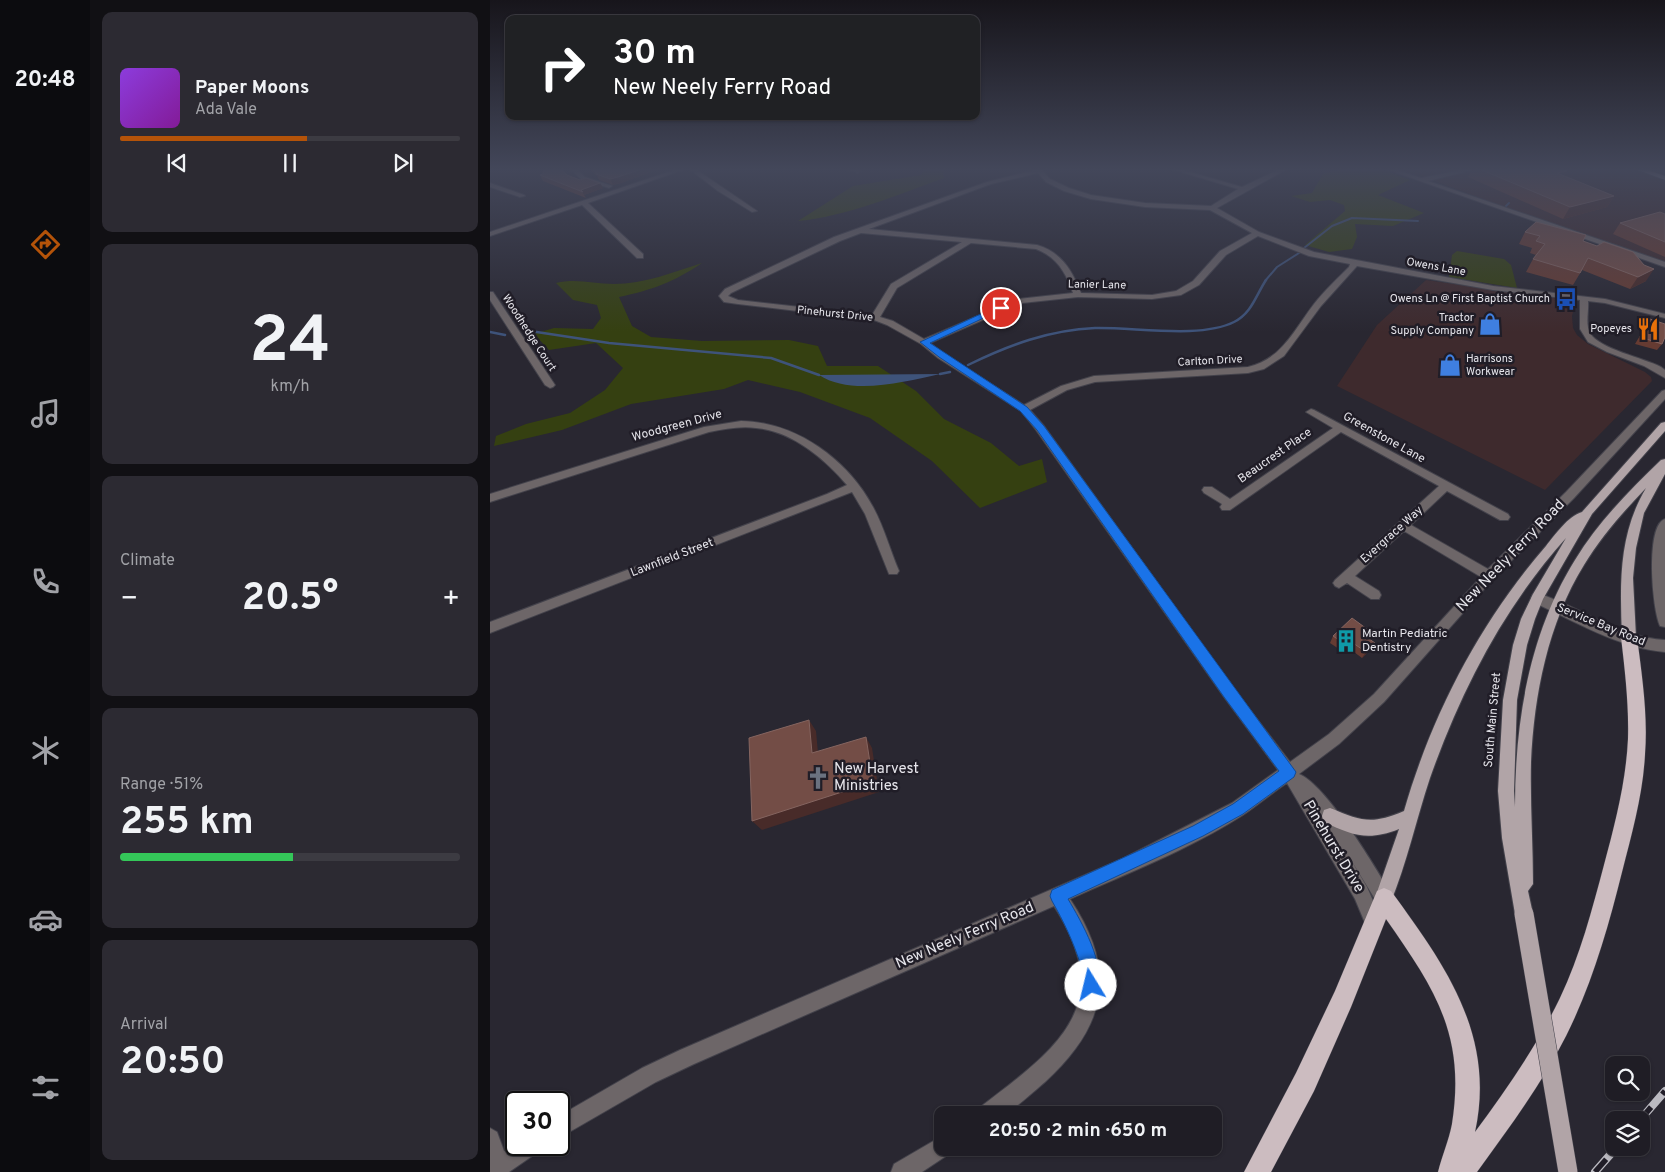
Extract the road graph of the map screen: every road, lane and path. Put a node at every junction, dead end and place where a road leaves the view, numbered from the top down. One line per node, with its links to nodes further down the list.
1 (523, 223): 8 (street)
2 (605, 223): 10 (street)
3 (881, 223): 6 (street, Pinehurst Drive)
4 (1236, 223): 7 (street, Owens Lane)
5 (1544, 223): 12 (street)
6 (858, 231): 9 (street); 17 (street, Pinehurst Drive)
7 (1257, 233): 11 (street, Owens Lane); 14 (street, Lanier Lane)
8 (490, 234)
9 (971, 240): 14 (street); 17 (street)
10 (640, 256)
11 (1354, 263): 15 (street, Owens Lane); 22 (street, Carlton Drive)
12 (1665, 265)
13 (490, 294): 20 (street, Woodhedge Court)
14 (1078, 295): 18 (street, Lanier Lane)
15 (1583, 298): 16 (street, Owens Lane); 19 (street)
16 (1665, 316)
17 (875, 318): 18 (street, Pinehurst Drive)
18 (924, 342): 22 (street, Pinehurst Drive)
19 (1665, 375)
20 (550, 385)
21 (1665, 394): 36 (street, New Neely Ferry Road)
22 (1024, 409): 44 (street, Pinehurst Drive)
23 (1311, 412): 25 (street, Greenstone Lane)
24 (1665, 425): 31 (main road, South Main Street)
25 (1340, 428): 28 (street, Greenstone Lane); 29 (street, Beaucrest Place)
26 (1665, 463): 39 (main road, South Main Street); 42 (main road)
27 (854, 486): 30 (street, Woodgreen Drive); 35 (street, Woodgreen Drive); 41 (street, Lawnfield Street)
28 (1445, 486): 32 (street, Greenstone Lane); 34 (street, Evergrace Way)
29 (1208, 490)
30 (490, 498)
31 (1588, 511): 38 (main road, South Main Street); 46 (main road)
32 (1504, 517)
33 (1665, 523): 40 (street)
34 (1402, 525): 36 (street); 37 (street, Evergrace Way)
35 (893, 570)
36 (1489, 576): 44 (street, New Neely Ferry Road)
37 (1375, 595)
38 (1537, 598): 39 (street, Service Bay Road); 49 (main road, South Main Street)
39 (1558, 608): 42 (street, Service Bay Road); 49 (main road, South Main Street)
40 (1665, 622)
41 (490, 628)
42 (1628, 637): 43 (street, Service Bay Road); 60 (highway)
43 (1665, 646)
44 (1289, 772): 45 (street, Pinehurst Drive); 47 (street, New Neely Ferry Road); 50 (street, Pinehurst Drive)
45 (1330, 816): 46 (main road); 48 (street, Pinehurst Drive)
46 (1411, 816): 48 (main road)
47 (1058, 896): 51 (street); 52 (street, New Neely Ferry Road)
48 (1384, 898): 50 (highway); 59 (highway)
49 (1524, 914): 61 (main road, South Main Street, bridge)
50 (1374, 924): 58 (highway)
51 (997, 1106)
52 (570, 1122)
53 (490, 1139): 56 (street)
54 (934, 1152): 57 (street)
55 (514, 1156): 56 (street)
56 (494, 1169)
57 (902, 1172)
58 (1257, 1172)
59 (1451, 1172)
60 (1461, 1172)
61 (1568, 1172)

